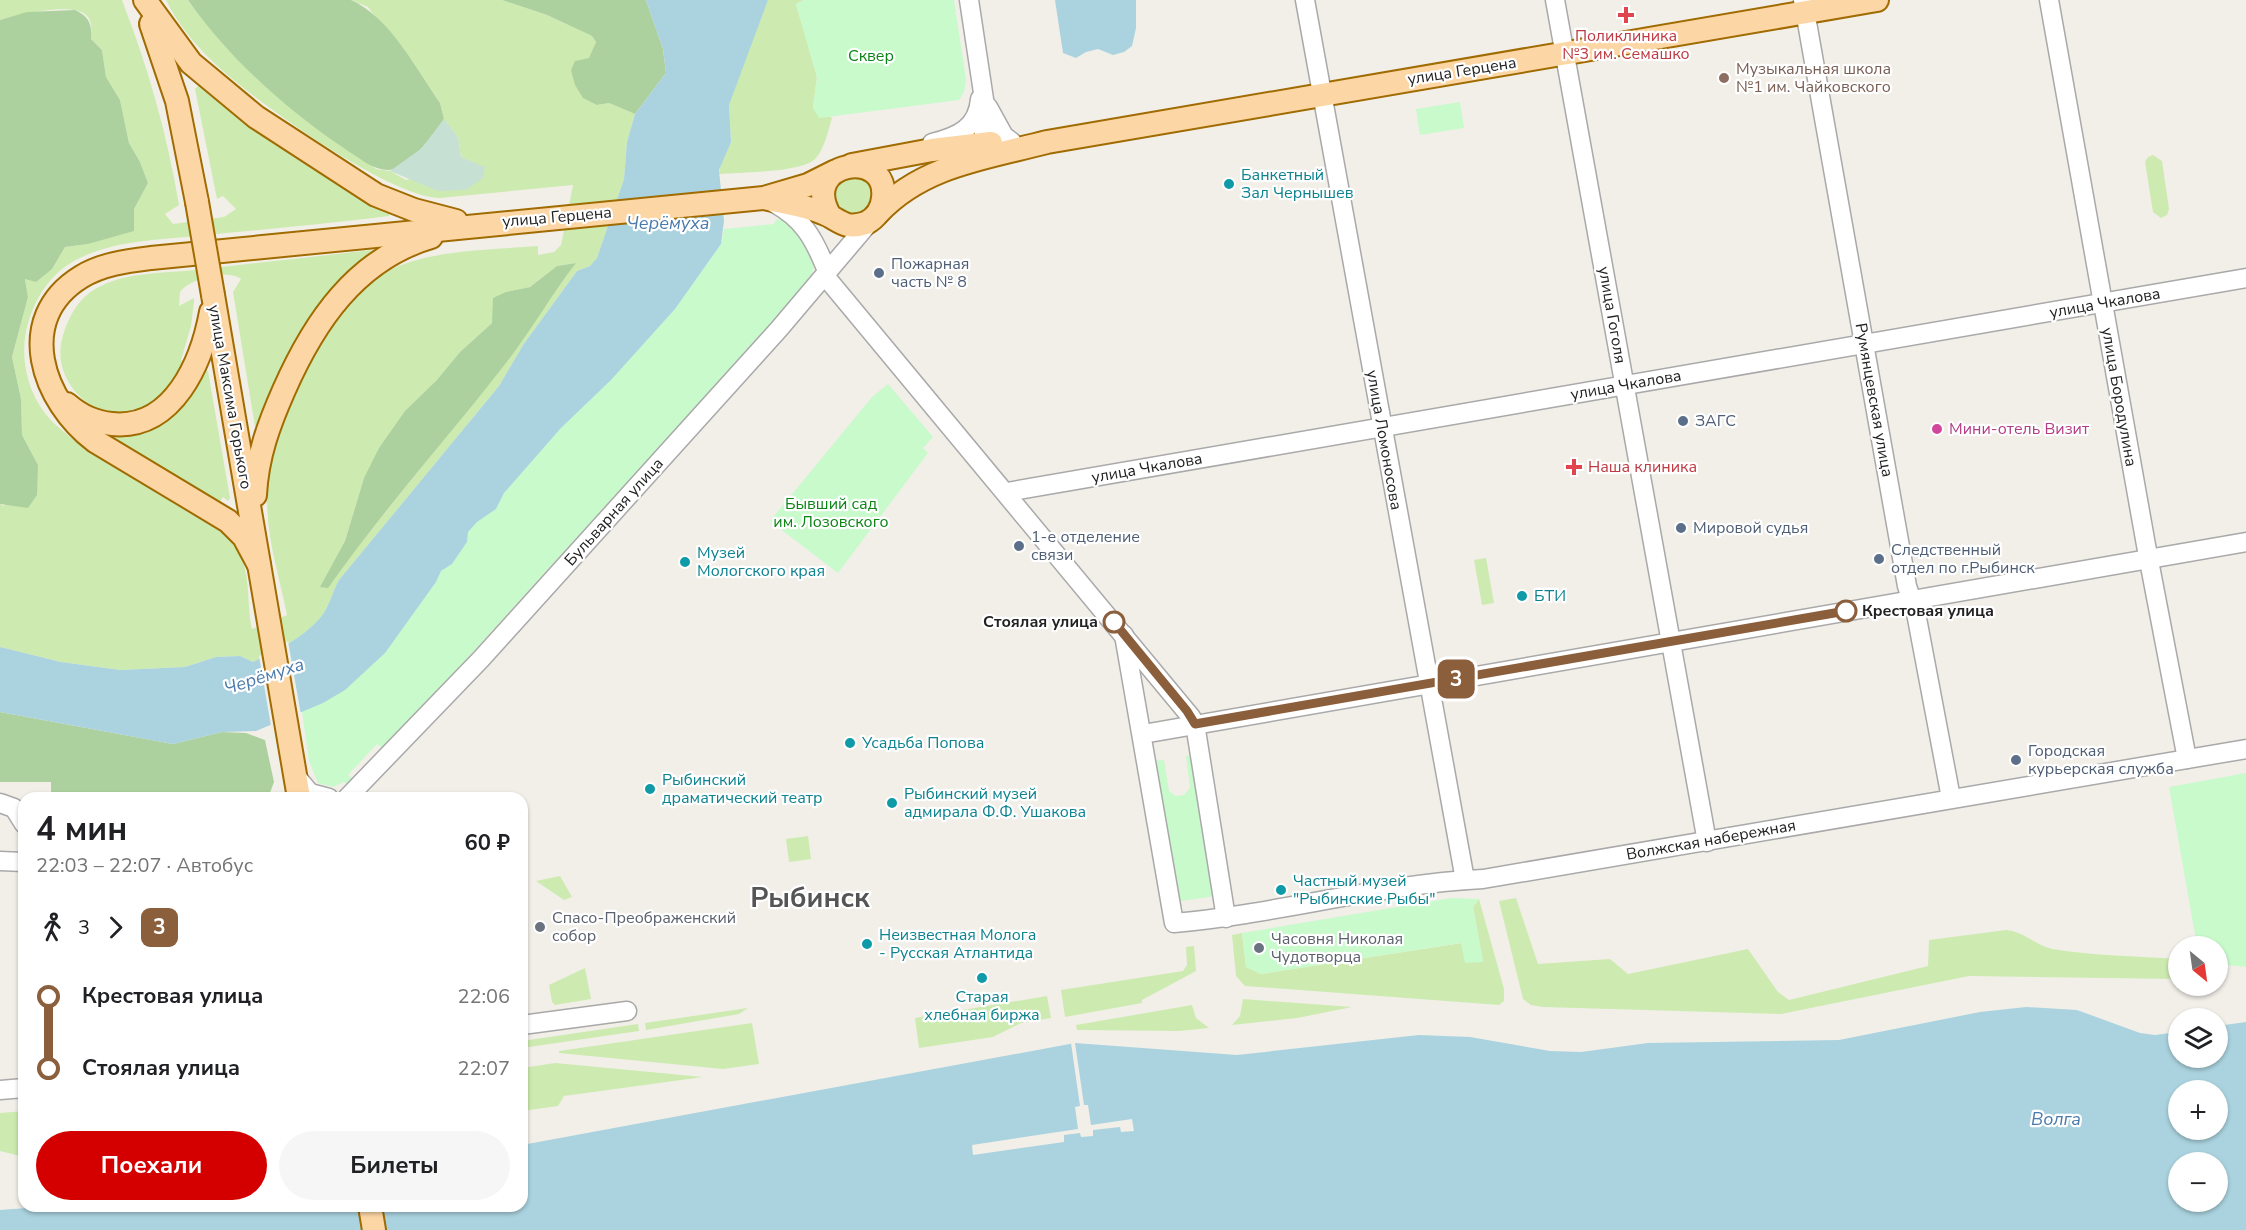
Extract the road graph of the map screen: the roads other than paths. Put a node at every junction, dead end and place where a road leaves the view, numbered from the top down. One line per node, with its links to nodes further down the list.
1 (144, 0): 19 (main road); 22 (main road, улица Максима Горького, bridge)
2 (969, 0): 9 (street)
3 (1305, 0): 10 (street, улица Ломоносова)
4 (1555, 0): 8 (street, улица Гоголя)
5 (1877, 0): 7 (main road, улица Герцена)
6 (2049, 0): 23 (street, улица Бородулина)
7 (1804, 6): 8 (main road, улица Герцена); 24 (street, Румянцевская улица)
8 (1565, 54): 10 (main road, улица Герцена); 26 (street, улица Гоголя)
9 (981, 92): 11 (street); 13 (street); 15 (street)
10 (1321, 94): 12 (main road, улица Герцена); 27 (street, улица Ломоносова)
11 (1012, 142): 12 (main road, улица Герцена); 13 (main road, улица Герцена)
12 (1047, 142): 14 (main road, улица Герцена)
13 (980, 144): 14 (street); 15 (main road, улица Герцена)
14 (962, 162): 17 (main road, улица Герцена)
15 (840, 169): 16 (main road, улица Герцена); 17 (main road); 18 (main road)
16 (764, 198): 18 (main road); 19 (main road, улица Герцена); 20 (street)
17 (876, 215): 18 (main road); 20 (street, Бульварная улица)
18 (830, 216): 20 (street)
19 (490, 223): 25 (main road); 31 (main road)
20 (825, 271): 28 (street); 43 (street, Бульварная улица)
21 (2246, 278): 23 (street, улица Чкалова)
22 (213, 295): 25 (main road); 31 (main road, улица Максима Горького)
23 (2102, 303): 24 (street, улица Чкалова); 30 (street, улица Бородулина)
24 (1863, 344): 26 (street, улица Чкалова); 32 (street, Румянцевская улица)
25 (42, 363): 31 (main road)
26 (1625, 385): 27 (street, улица Чкалова); 34 (street, улица Гоголя)
27 (1382, 428): 28 (street, улица Чкалова); 35 (street, улица Ломоносова)
28 (1007, 492): 33 (street)
29 (2246, 542): 30 (street)
30 (2148, 558): 32 (street); 39 (street, улица Бородулина)
31 (259, 565): 40 (main road, улица Максима Горького)
32 (1912, 600): 34 (street); 44 (street, Румянцевская улица)
33 (1124, 635): 36 (street); 37 (street)
34 (1672, 641): 35 (street); 47 (street, улица Гоголя)
35 (1430, 691): 36 (street); 50 (street, улица Ломоносова)
36 (1195, 724): 37 (street); 51 (street)
37 (1143, 734): 51 (street, Волжская набережная)
38 (2246, 749): 39 (street, Волжская набережная)
39 (2187, 759): 44 (street, Волжская набережная)
40 (294, 766): 41 (main road, улица Максима Горького); 42 (street)
41 (298, 792)
42 (309, 792)
43 (353, 792)
44 (1951, 798): 47 (street, Волжская набережная)
45 (0, 803): 46 (street)
46 (18, 814)
47 (1707, 842): 50 (street, Волжская набережная)
48 (0, 861): 49 (street)
49 (18, 862)
50 (1465, 880): 51 (street, Волжская набережная)
51 (1226, 918)
52 (627, 1011): 53 (street)
53 (528, 1024)
54 (18, 1088): 55 (street)
55 (0, 1090)
56 (371, 1212): 57 (main road)
57 (374, 1230)

